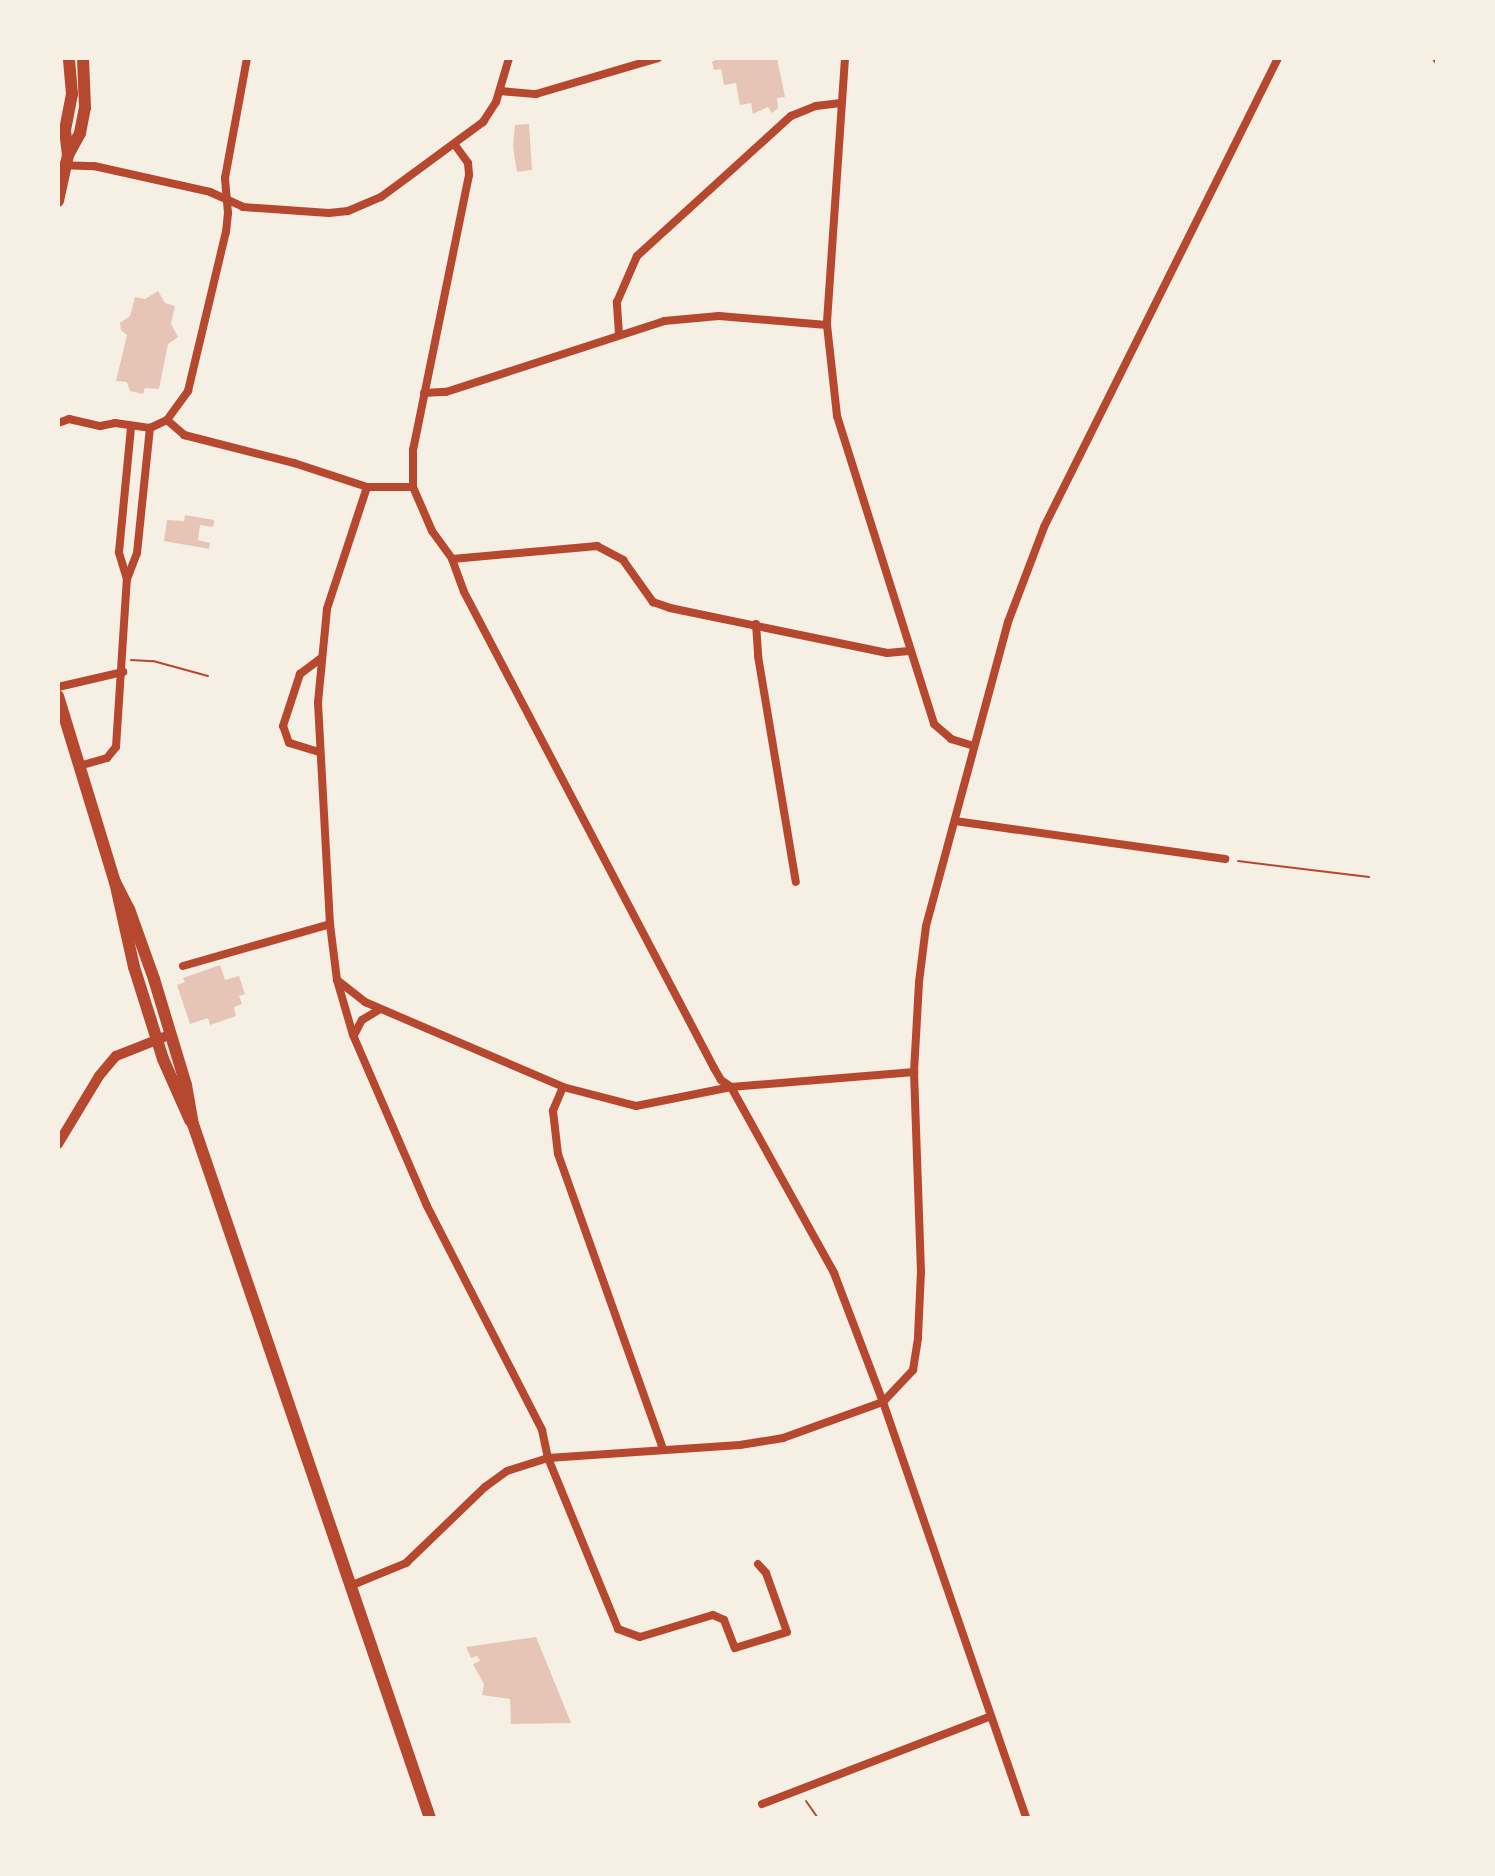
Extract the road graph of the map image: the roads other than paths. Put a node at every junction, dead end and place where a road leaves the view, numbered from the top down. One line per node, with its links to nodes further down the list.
1 (69, 58): 11 (main road)
2 (83, 58): 11 (main road)
3 (247, 58): 12 (street)
4 (509, 58): 8 (street)
5 (658, 58): 8 (street)
6 (845, 58): 9 (street)
7 (1278, 58): 31 (street)
8 (500, 91): 10 (street)
9 (841, 103): 14 (street); 15 (street)
10 (455, 145): 12 (street); 16 (street)
11 (64, 162): 12 (street); 13 (main road)
12 (225, 198): 17 (street)
13 (58, 201)
14 (827, 325): 15 (street); 26 (street)
15 (619, 334): 16 (street)
16 (424, 393): 22 (street)
17 (167, 420): 20 (street); 21 (street)
18 (58, 423): 19 (street)
19 (135, 428): 20 (street); 24 (street)
20 (150, 428): 24 (street)
21 (367, 487): 22 (street); 27 (street)
22 (413, 487): 23 (street)
23 (452, 559): 25 (street); 47 (street)
24 (127, 579): 28 (street)
25 (756, 624): 26 (street); 37 (street)
26 (909, 651): 31 (street)
27 (320, 659): 32 (street); 32 (street)
28 (123, 672): 29 (street); 33 (street)
29 (58, 687)
30 (58, 696): 33 (main road)
31 (974, 746): 34 (street)
32 (319, 752): 38 (street)
33 (79, 766): 36 (main road)
34 (955, 821): 35 (street); 45 (street)
35 (1225, 859)
36 (115, 882): 42 (main road); 44 (main road)
37 (796, 882)
38 (330, 924): 39 (street); 40 (street)
39 (183, 966)
40 (337, 980): 41 (street); 43 (street)
41 (380, 1009): 43 (street); 46 (street)
42 (172, 1034): 44 (street); 48 (main road)
43 (353, 1035): 52 (street)
44 (157, 1039): 48 (main road); 49 (street)
45 (914, 1072): 47 (street); 50 (street)
46 (563, 1087): 47 (street); 51 (street)
47 (731, 1087): 50 (street)
48 (193, 1124): 54 (main road)
49 (58, 1144)
50 (883, 1402): 51 (street); 55 (street)
51 (663, 1449): 52 (street)
52 (548, 1458): 53 (street); 54 (street)
53 (758, 1564)
54 (350, 1586): 57 (main road)
55 (991, 1716): 56 (street); 58 (street)
56 (762, 1804)
57 (430, 1818)
58 (1026, 1818)

